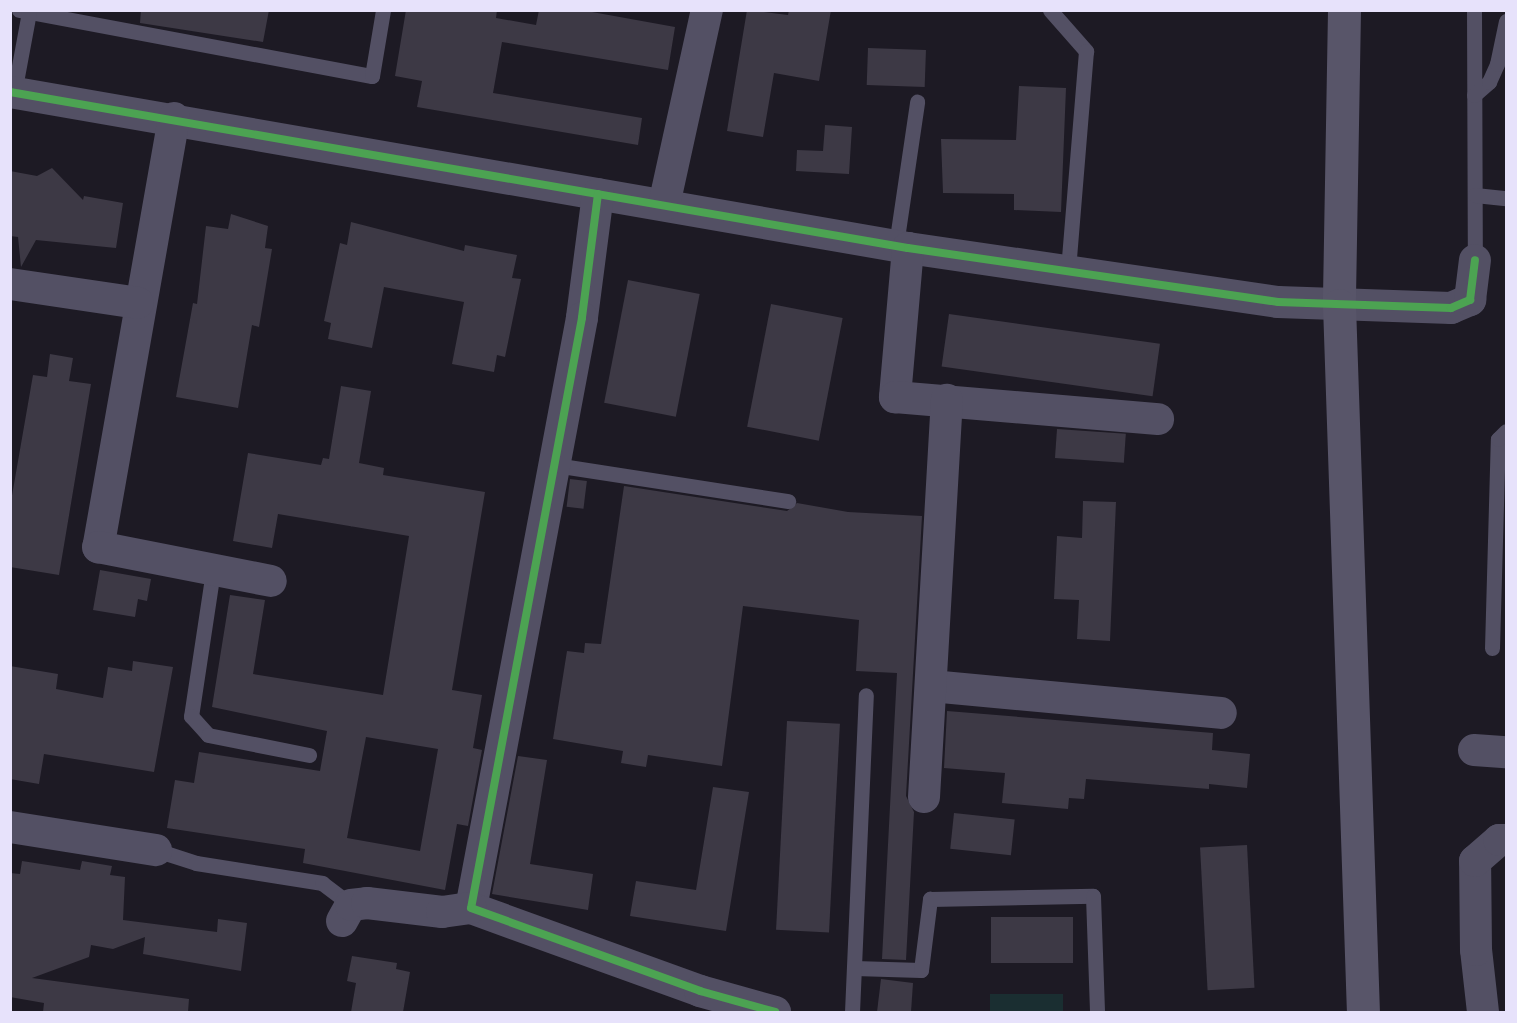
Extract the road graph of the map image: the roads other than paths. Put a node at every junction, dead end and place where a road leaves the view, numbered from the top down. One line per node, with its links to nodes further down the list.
1 (383, 10): 7 (lane)
2 (707, 10): 16 (street)
3 (1050, 10): 19 (lane)
4 (1344, 10): 22 (main road)
5 (1474, 10): 10 (lane)
6 (1505, 10): 8 (lane)
7 (24, 11): 9 (lane)
8 (1506, 19): 10 (lane)
9 (12, 92): 12 (street)
10 (1474, 95): 14 (lane)
11 (917, 102): 17 (lane)
12 (174, 118): 13 (street); 21 (street)
13 (598, 194): 16 (street); 26 (street)
14 (1475, 195): 15 (lane); 18 (lane)
15 (1506, 198)
16 (664, 206): 17 (street)
17 (902, 247): 19 (street); 23 (street)
18 (1475, 260): 22 (street)
19 (1068, 271): 22 (street)
20 (10, 285): 21 (street)
21 (138, 303): 28 (street)
22 (1339, 305): 47 (main road)
23 (947, 400): 24 (street); 31 (street)
24 (1158, 419)
25 (1506, 431): 30 (lane)
26 (555, 465): 27 (lane); 41 (street)
27 (788, 501)
28 (213, 571): 29 (street); 36 (lane)
29 (271, 581)
30 (1492, 648)
31 (931, 686): 33 (street); 37 (street)
32 (866, 695): 43 (lane)
33 (1221, 713)
34 (1474, 750): 35 (street)
35 (1506, 752)
36 (309, 755)
37 (924, 797)
38 (10, 827): 40 (street)
39 (1506, 840): 48 (street)
40 (156, 850): 42 (lane)
41 (471, 908): 42 (street); 44 (street)
42 (346, 913)
43 (854, 968): 45 (lane); 46 (lane)
44 (775, 1012)
45 (852, 1012)
46 (1097, 1012)
47 (1363, 1012)
48 (1483, 1012)

